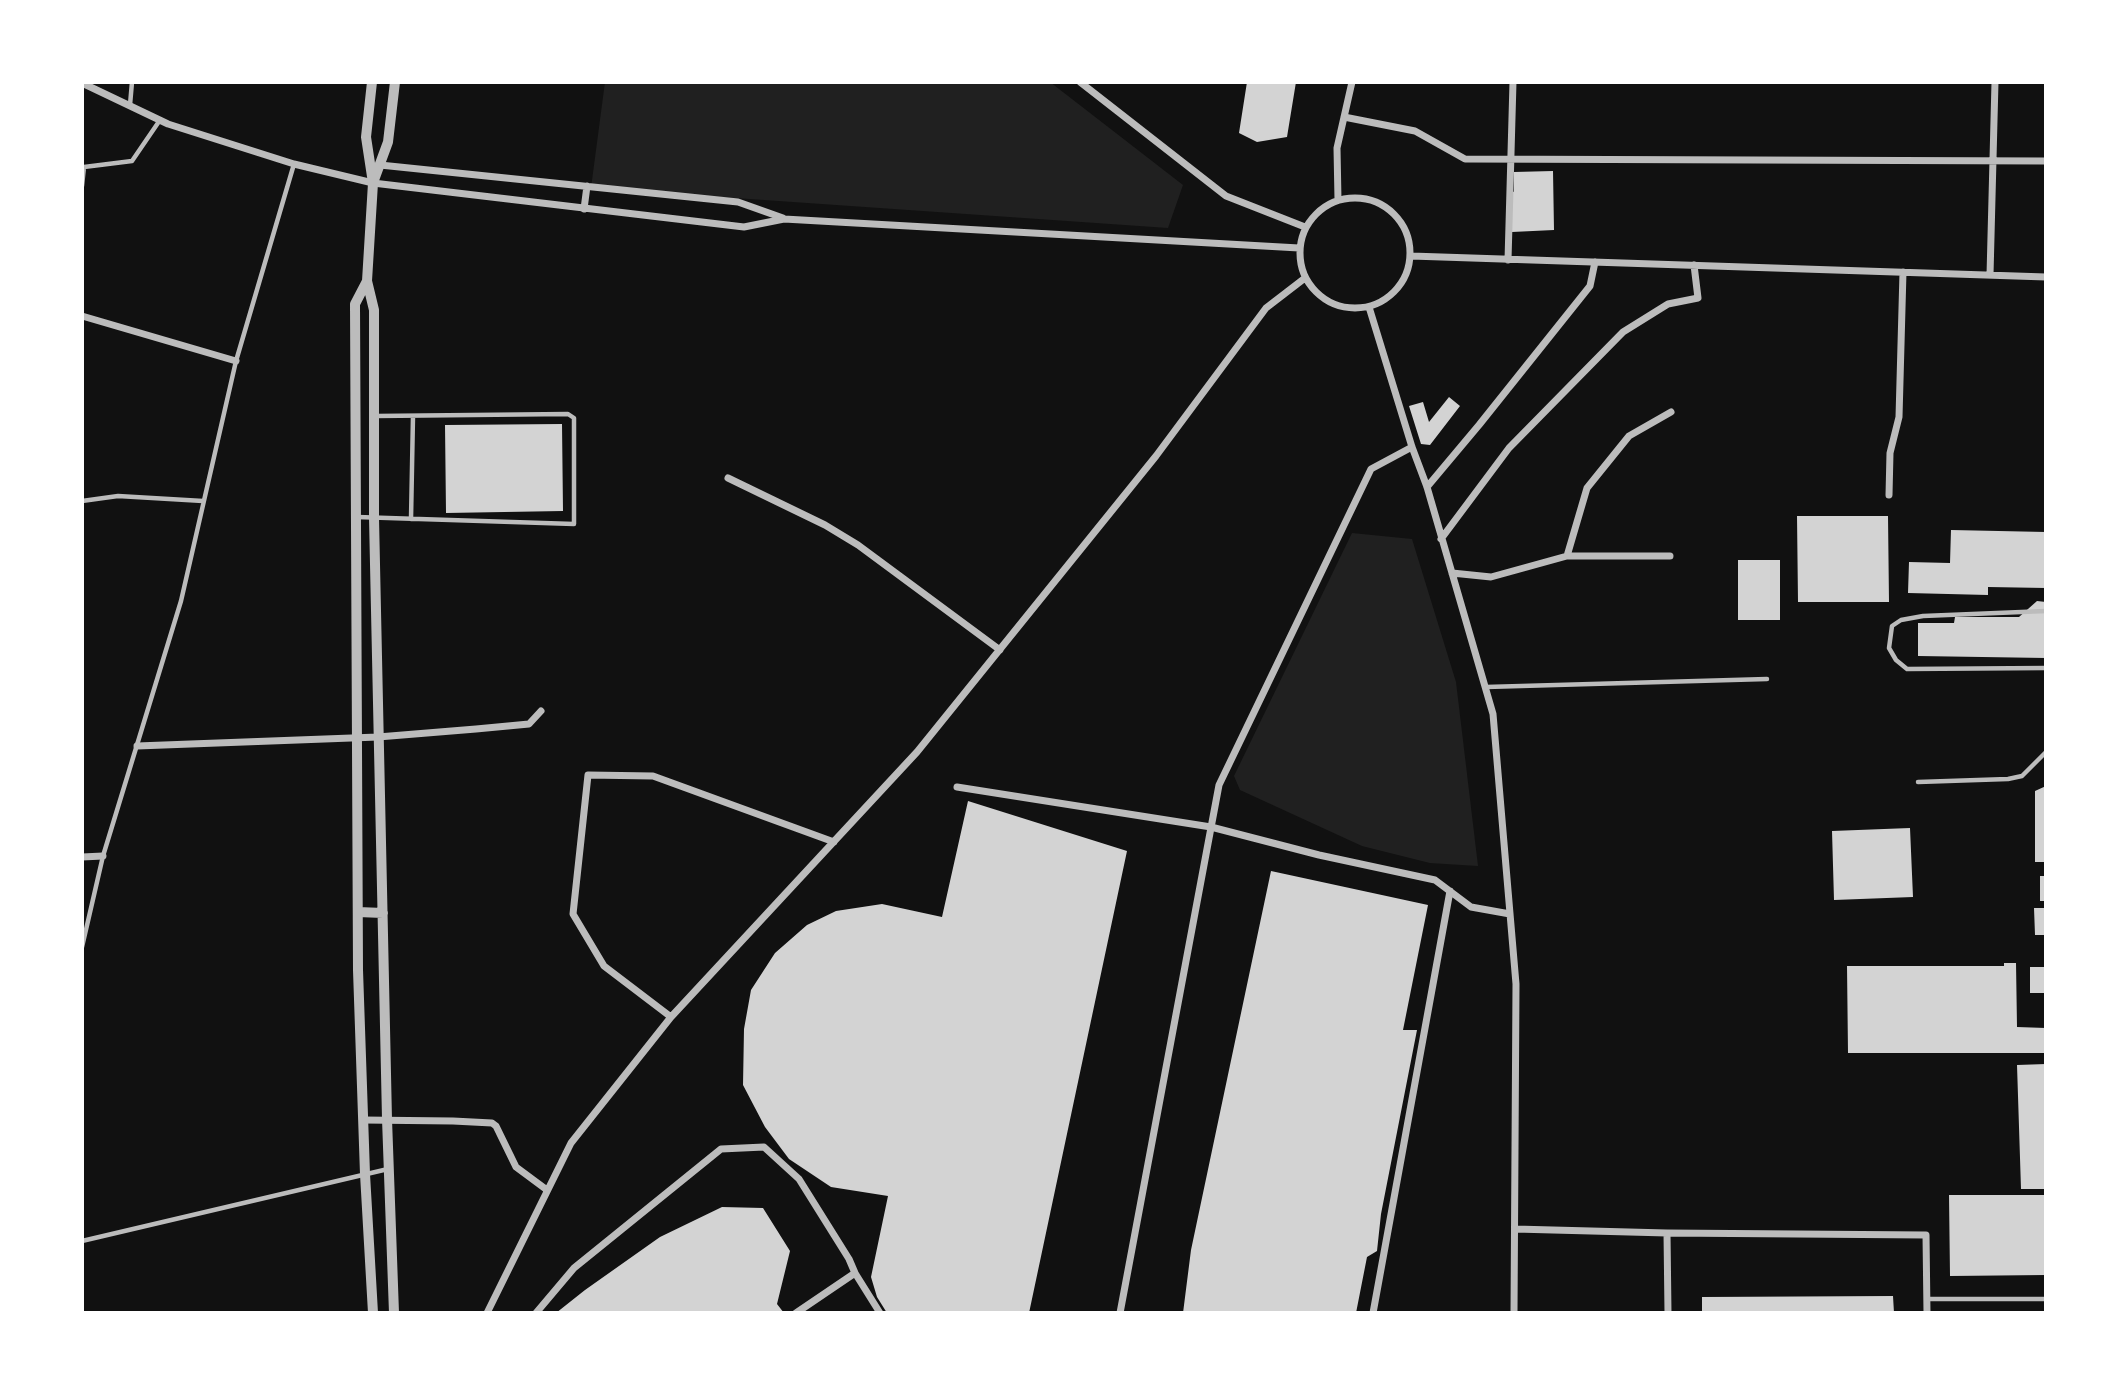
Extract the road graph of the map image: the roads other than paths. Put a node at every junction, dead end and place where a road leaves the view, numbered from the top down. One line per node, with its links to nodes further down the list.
1 (132, 82): 9 (lane)
2 (372, 82): 17 (street)
3 (395, 82): 16 (street)
4 (1080, 82): 23 (street)
5 (1352, 82): 10 (street)
6 (1513, 82): 12 (street)
7 (1995, 82): 13 (street)
8 (82, 83): 9 (street)
9 (129, 106): 11 (street)
10 (1344, 117): 12 (street); 20 (street)
11 (160, 120): 15 (street); 18 (lane)
12 (1511, 159): 13 (street); 26 (street)
13 (1993, 160): 14 (street); 30 (street)
14 (2046, 161)
15 (294, 164): 17 (street); 36 (lane)
16 (380, 164): 17 (street); 19 (street)
17 (373, 183): 21 (street); 33 (street)
18 (82, 186)
19 (587, 186): 21 (street); 22 (street)
20 (1338, 200): 23 (street); 25 (street)
21 (584, 209): 22 (street)
22 (784, 219): 24 (street)
23 (1305, 227): 24 (street)
24 (1299, 248): 32 (street)
25 (1410, 256): 26 (street); 34 (street)
26 (1508, 260): 27 (street)
27 (1595, 262): 28 (street); 42 (street)
28 (1694, 265): 29 (street); 49 (street)
29 (1903, 272): 30 (street); 43 (street)
30 (1990, 275): 31 (street)
31 (2046, 277)
32 (1305, 278): 34 (street); 54 (street)
33 (367, 281): 38 (street); 46 (street)
34 (1369, 307): 40 (street)
35 (82, 316): 36 (street)
36 (236, 361): 45 (lane)
37 (1671, 412): 50 (street)
38 (375, 416): 39 (lane); 47 (street)
39 (413, 416): 48 (lane); 48 (lane)
40 (1412, 447): 42 (street); 65 (street)
41 (728, 478): 54 (street)
42 (1427, 487): 49 (street)
43 (1889, 495)
44 (82, 501): 45 (lane)
45 (204, 502): 61 (lane)
46 (356, 517): 47 (lane); 60 (street)
47 (374, 518): 48 (lane); 59 (street)
48 (411, 519)
49 (1441, 539): 52 (street)
50 (1567, 556): 51 (street); 52 (street)
51 (1670, 556)
52 (1451, 573): 57 (street)
53 (2046, 611): 55 (lane)
54 (1000, 650): 66 (street)
55 (2046, 668)
56 (1767, 678): 57 (lane)
57 (1485, 687): 72 (street)
58 (541, 711): 59 (street)
59 (379, 737): 60 (street); 71 (street)
60 (357, 738): 61 (street); 70 (street)
61 (137, 746): 67 (lane)
62 (2046, 752): 63 (lane)
63 (1918, 782)
64 (957, 787): 65 (street)
65 (1211, 827): 69 (street); 92 (street)
66 (834, 842): 74 (street); 74 (street)
67 (103, 856): 68 (street); 73 (lane)
68 (82, 857)
69 (1450, 891): 72 (street); 93 (street)
70 (358, 912): 71 (street); 76 (street)
71 (383, 913): 75 (street)
72 (1510, 914): 80 (street)
73 (82, 947)
74 (671, 1017): 79 (street)
75 (387, 1119): 76 (street); 77 (street); 79 (street)
76 (363, 1120): 78 (street)
77 (389, 1169): 78 (lane); 87 (street)
78 (365, 1174): 82 (lane); 86 (street)
79 (547, 1190): 88 (street)
80 (1515, 1229): 81 (street); 94 (street)
81 (1667, 1233): 84 (street); 95 (street)
82 (82, 1241)
83 (855, 1273): 89 (street); 90 (street); 91 (street)
84 (1926, 1299): 85 (lane); 96 (street)
85 (2046, 1299)
86 (373, 1313)
87 (394, 1313)
88 (486, 1313)
89 (536, 1313)
90 (796, 1313)
91 (880, 1313)
92 (1119, 1313)
93 (1373, 1313)
94 (1514, 1313)
95 (1668, 1313)
96 (1927, 1313)

